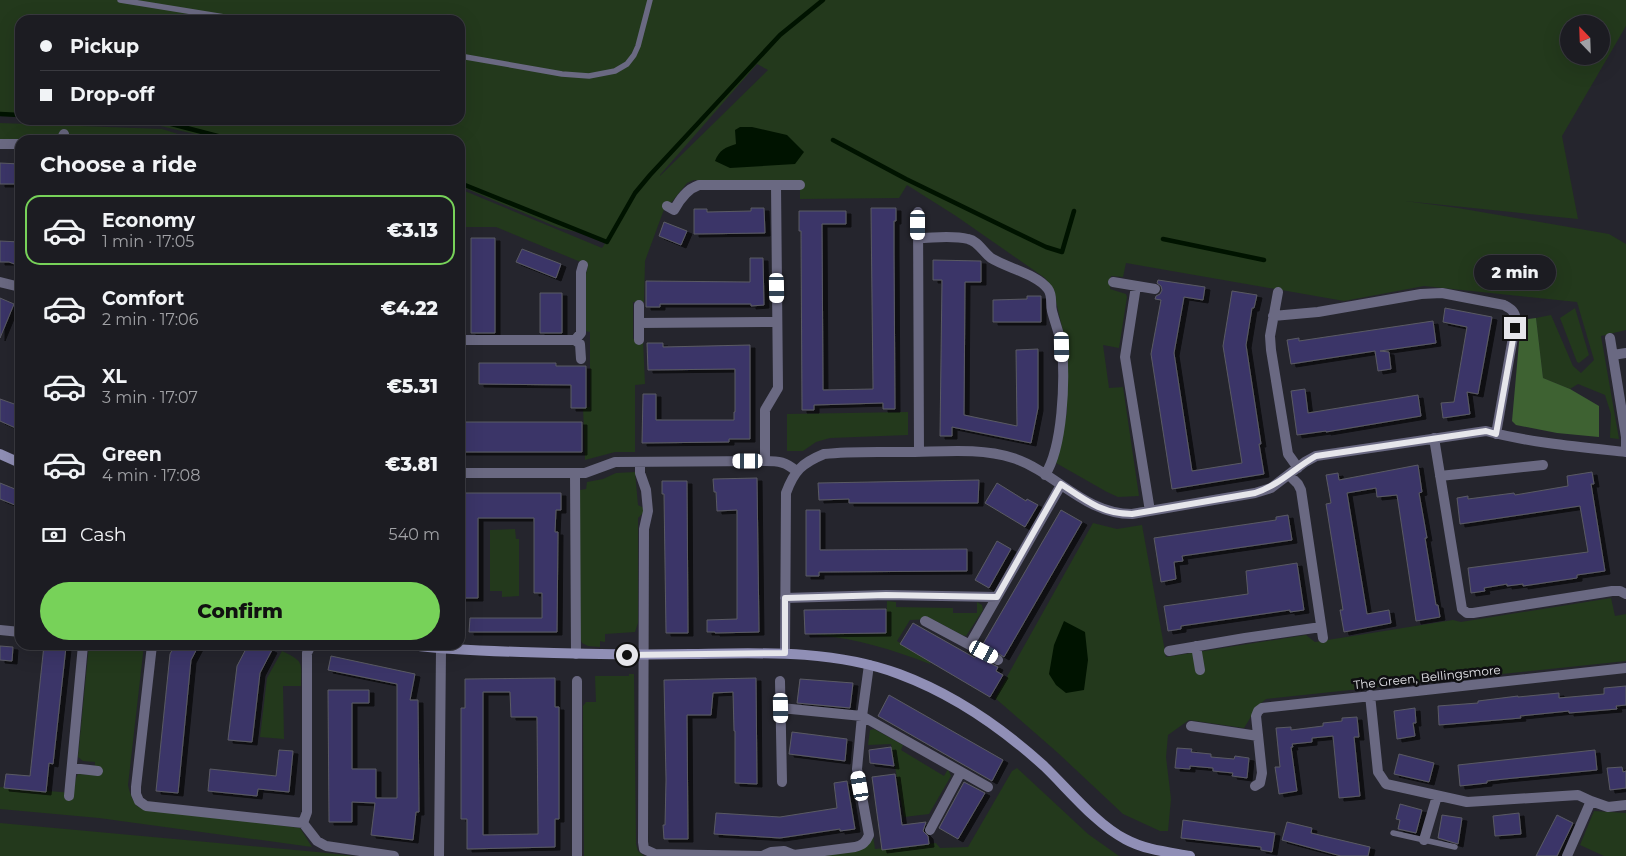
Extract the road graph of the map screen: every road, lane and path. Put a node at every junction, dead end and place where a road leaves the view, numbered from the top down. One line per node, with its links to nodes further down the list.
1 (120, 0): 3 (lane)
2 (650, 0): 4 (lane)
3 (212, 15)
4 (465, 57)
5 (0, 144): 6 (street)
6 (15, 144)
7 (776, 185): 8 (street); 9 (street); 21 (street)
8 (800, 185)
9 (667, 206)
10 (918, 212): 11 (street)
11 (918, 238): 32 (street); 43 (street)
12 (583, 265): 25 (street)
13 (0, 282): 15 (street)
14 (1113, 282): 16 (street)
15 (15, 286)
16 (1136, 286): 17 (street); 47 (street)
17 (1155, 289)
18 (1278, 292): 20 (street)
19 (639, 305): 22 (street)
20 (1273, 316): 30 (street); 39 (street)
21 (777, 322): 22 (street); 36 (street)
22 (639, 323): 26 (street)
23 (1610, 338): 28 (street)
24 (465, 340): 25 (street)
25 (575, 340): 29 (street)
26 (640, 340)
27 (1626, 353): 28 (street)
28 (1613, 356): 33 (street)
29 (581, 359)
30 (1496, 434): 31 (street); 33 (street)
31 (1434, 438): 39 (street); 45 (street)
32 (919, 452): 40 (street); 43 (street)
33 (1626, 452)
34 (0, 454): 35 (street)
35 (15, 461)
36 (766, 461): 37 (street); 40 (street)
37 (640, 462): 42 (street); 64 (street)
38 (1543, 465): 45 (street)
39 (1298, 468): 44 (street)
40 (796, 471): 50 (street)
41 (465, 473): 42 (street)
42 (575, 473): 63 (street)
43 (1045, 475): 46 (street)
44 (1289, 475): 47 (street); 55 (street)
45 (1440, 476): 48 (street)
46 (1061, 484): 47 (street); 49 (street)
47 (1150, 511)
48 (1626, 594)
49 (997, 597): 50 (street); 54 (street)
50 (785, 598): 62 (street)
51 (925, 621): 54 (street)
52 (0, 630): 53 (street)
53 (15, 632)
54 (970, 644): 65 (street)
55 (1196, 646): 61 (street); 68 (street)
56 (83, 650): 76 (street)
57 (151, 650): 86 (street)
58 (308, 650): 86 (street)
59 (441, 650): 92 (street)
60 (465, 650): 63 (street)
61 (1169, 651)
62 (785, 653): 64 (street); 66 (street)
63 (576, 654): 64 (street)
64 (643, 654): 73 (street)
65 (998, 660)
66 (869, 665): 73 (street); 94 (street)
67 (1626, 668): 71 (street, The Green, Bellingsmore)
68 (1200, 670)
69 (577, 681): 93 (street)
70 (780, 681): 72 (street)
71 (1370, 695): 75 (street, The Green, Bellingsmore); 83 (street)
72 (781, 708): 73 (street); 79 (street)
73 (862, 716): 78 (street)
74 (1191, 726): 75 (street)
75 (1258, 736): 80 (street, The Green, Bellingsmore)
76 (72, 768): 77 (street); 82 (street)
77 (98, 771)
78 (961, 772): 81 (street); 87 (street)
79 (782, 782)
80 (1255, 786)
81 (988, 787)
82 (69, 796)
83 (1437, 796): 84 (street); 89 (street)
84 (1591, 801): 85 (street); 95 (street)
85 (1626, 805)
86 (303, 822): 91 (street)
87 (930, 830)
88 (1393, 833): 89 (lane)
89 (1424, 840): 90 (lane)
90 (1455, 847)
91 (394, 856)
92 (439, 856)
93 (577, 856)
94 (1190, 856)
95 (1567, 856)

